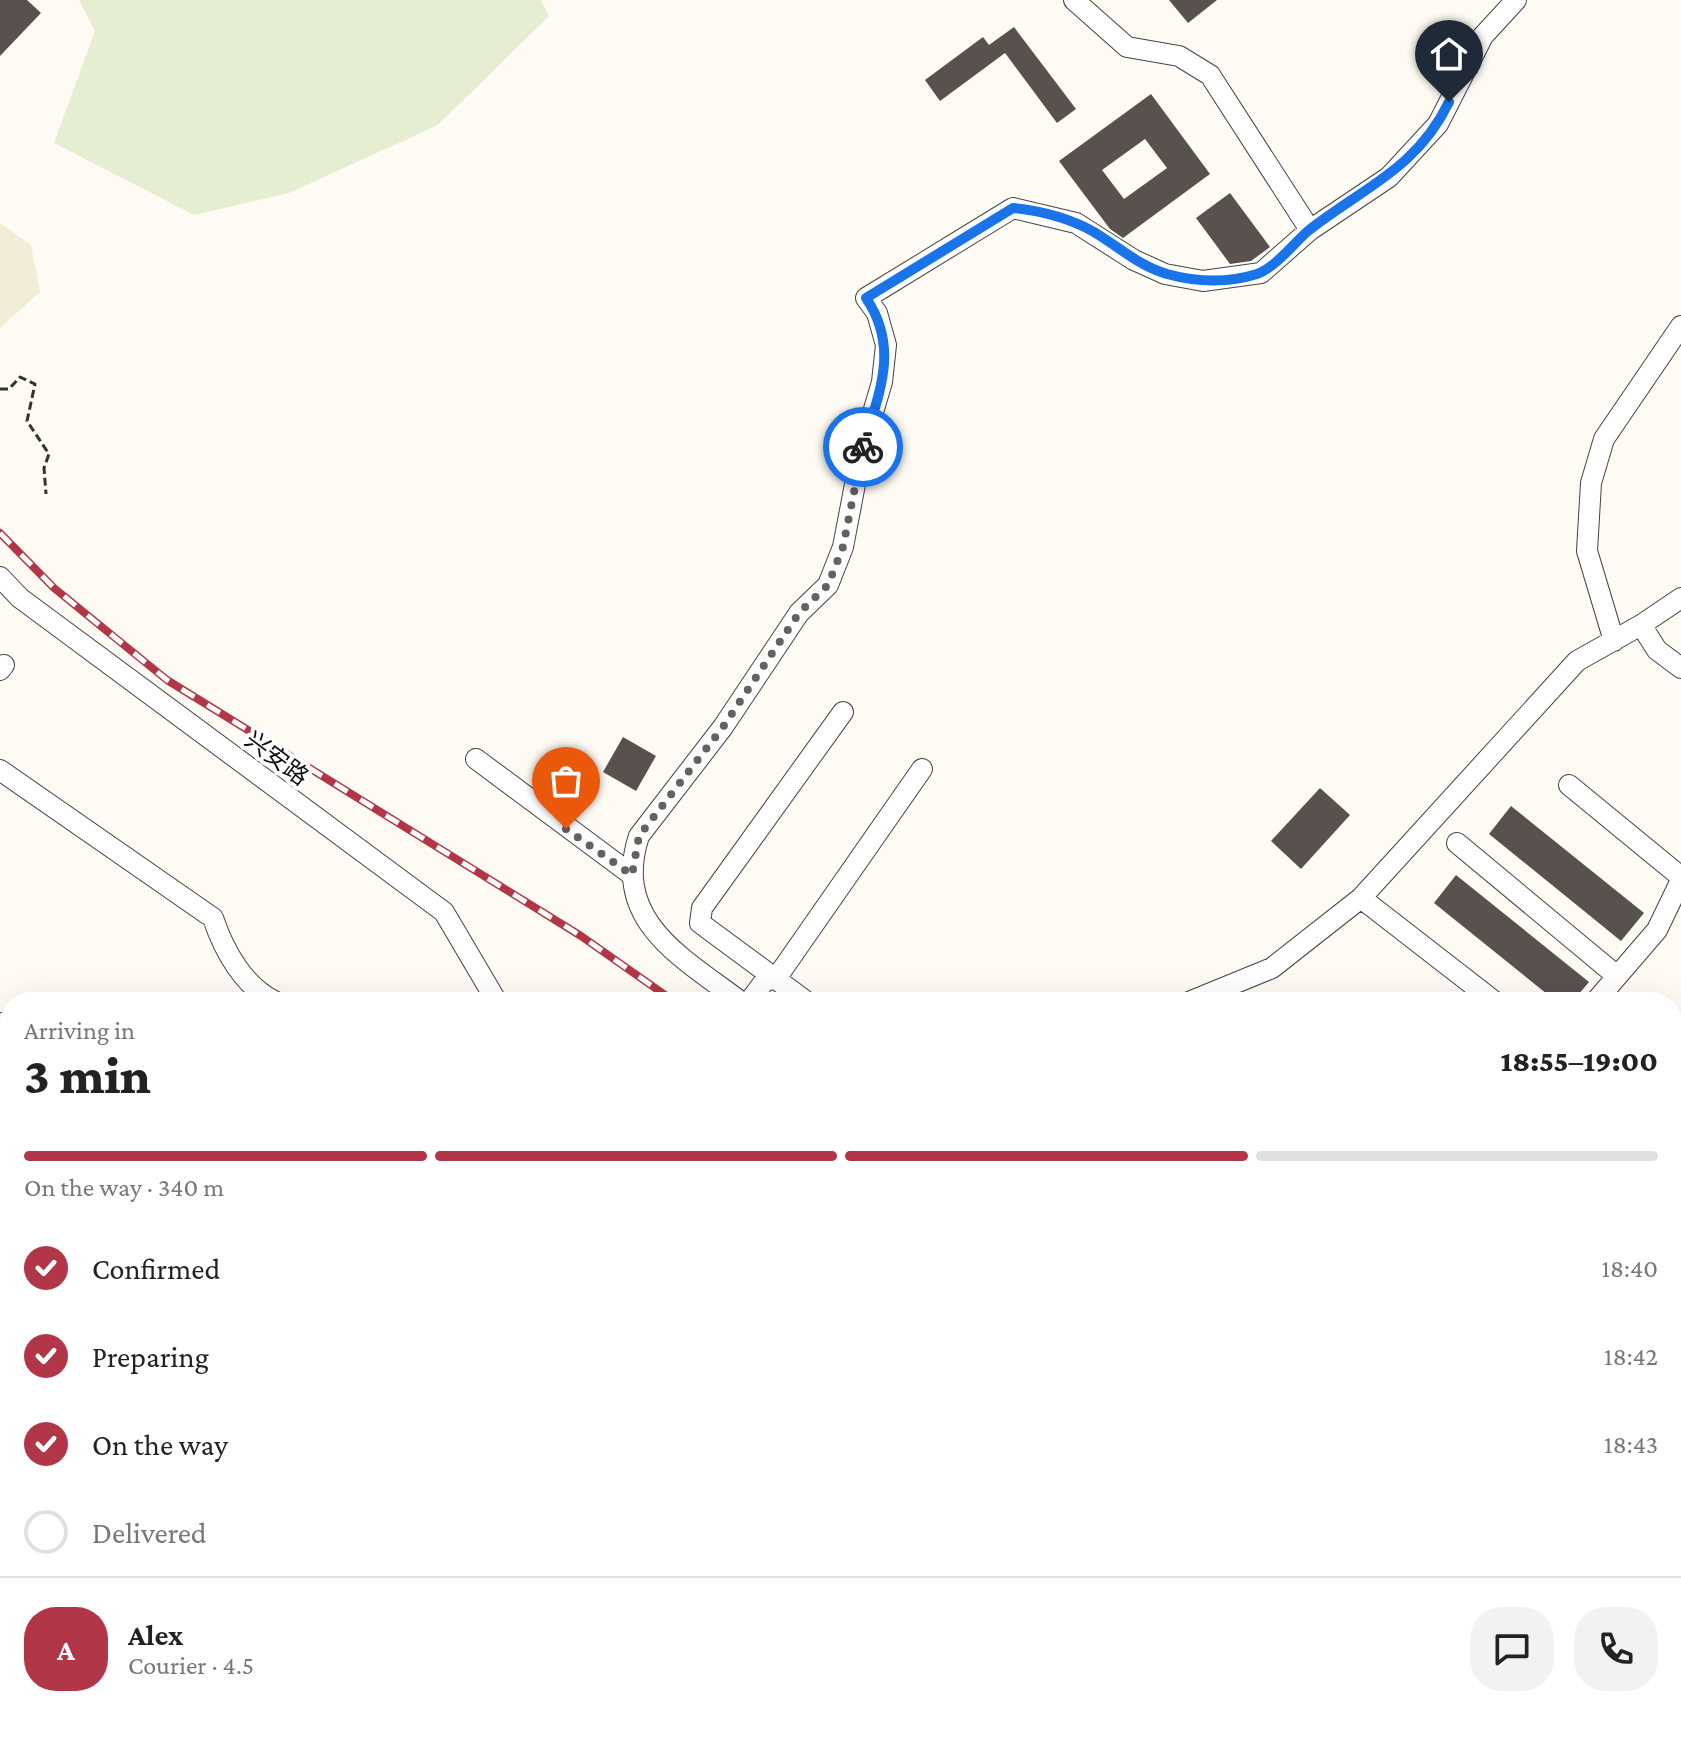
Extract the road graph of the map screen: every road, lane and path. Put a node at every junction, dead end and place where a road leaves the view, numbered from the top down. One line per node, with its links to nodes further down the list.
1 (1074, 0): 3 (street)
2 (1516, 0): 3 (street)
3 (1310, 230): 18 (street)
4 (1681, 326): 10 (street)
5 (0, 389): 6 (path)
6 (46, 494)
7 (0, 577): 24 (street, 兴安路)
8 (1681, 598): 9 (street)
9 (1641, 625): 10 (street); 11 (street)
10 (1614, 641): 20 (street)
11 (1681, 668)
12 (843, 712): 22 (street)
13 (476, 759): 18 (street)
14 (922, 769): 22 (street)
15 (0, 770): 23 (street)
16 (1569, 785): 19 (street)
17 (1457, 843): 21 (street)
18 (632, 875): 25 (street)
19 (1681, 878): 21 (street)
20 (1361, 898): 28 (street); 29 (street)
21 (1617, 976): 30 (street)
22 (772, 977): 26 (street); 27 (street)
23 (260, 992)
24 (491, 992)
25 (728, 992)
26 (758, 992)
27 (793, 992)
28 (1213, 992)
29 (1482, 992)
30 (1603, 992)

